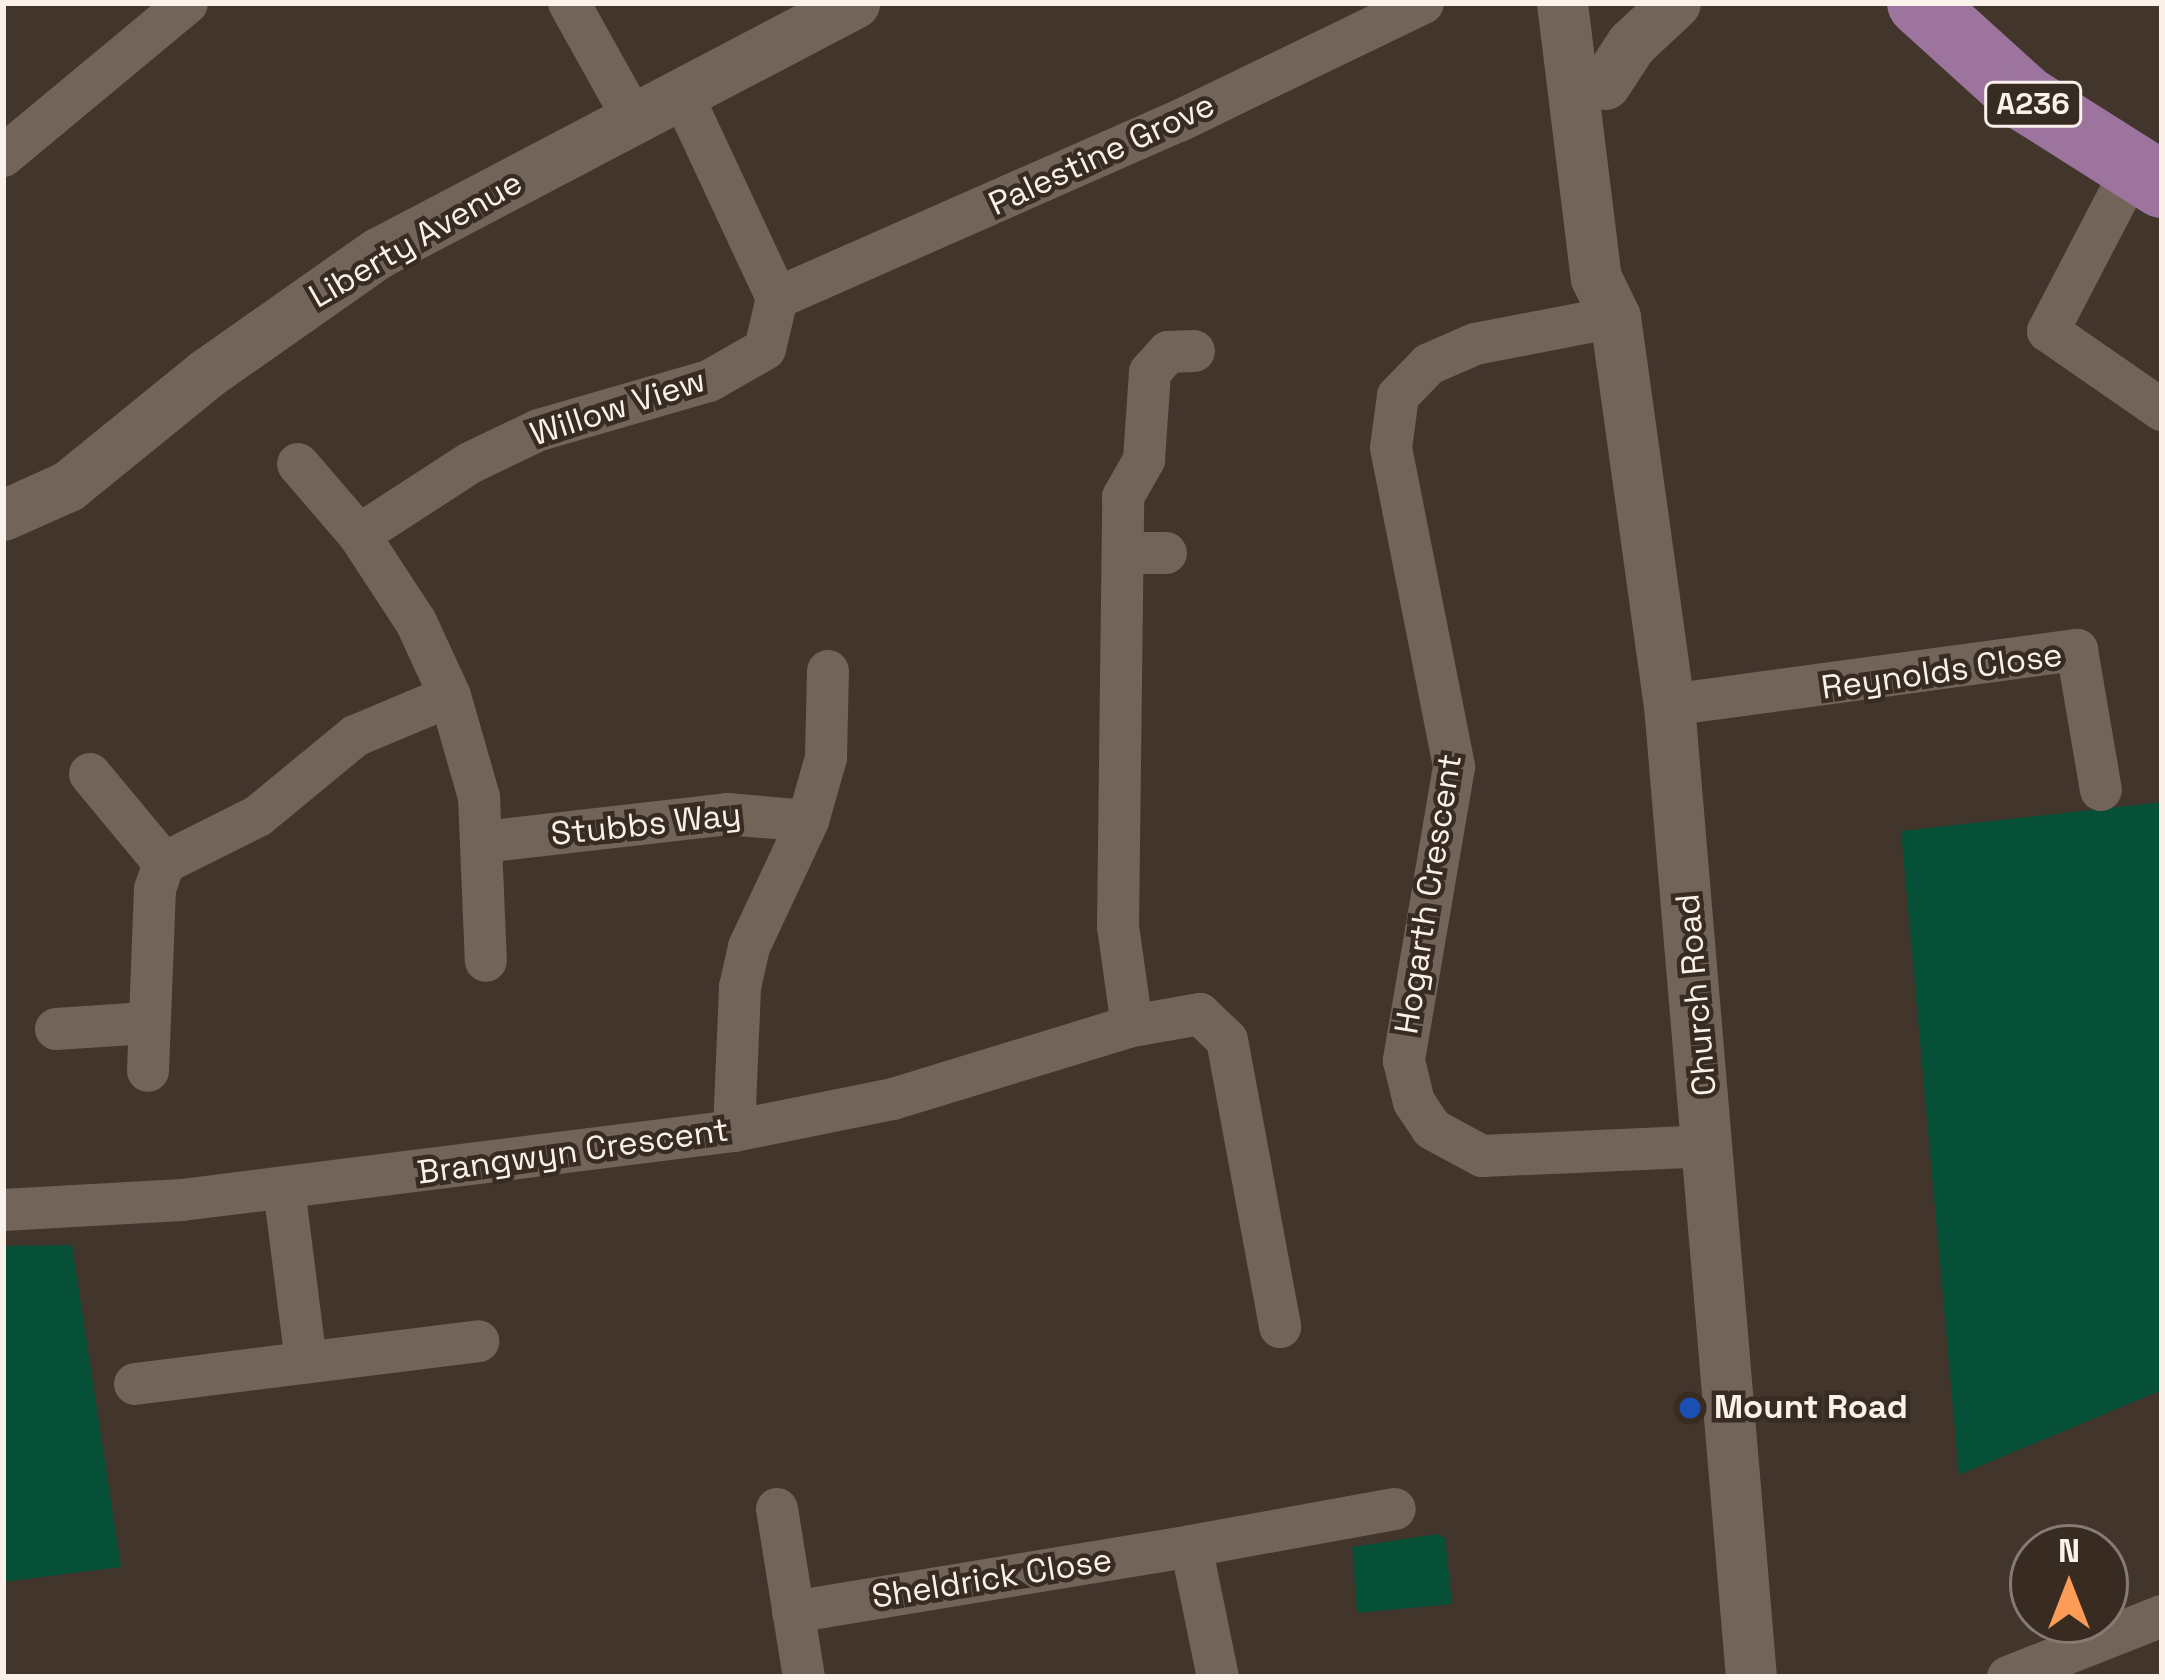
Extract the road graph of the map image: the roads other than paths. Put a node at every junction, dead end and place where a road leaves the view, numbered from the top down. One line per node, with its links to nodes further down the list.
1 (188, 3): 12 (street)
2 (569, 3): 11 (street)
3 (854, 3): 10 (street, Liberty Avenue)
4 (1423, 3): 14 (street, Palestine Grove)
5 (1562, 3): 15 (street, Church Road)
6 (1576, 3): 9 (street, Church Road)
7 (1675, 3): 9 (street)
8 (1920, 3): 13 (main road, A236)
9 (1605, 84): 15 (street, Church Road)
10 (683, 96): 11 (street, Liberty Avenue); 14 (street)
11 (634, 120): 19 (street, Liberty Avenue)
12 (3, 156)
13 (2147, 176): 17 (street)
14 (777, 298): 20 (street, Willow View)
15 (1615, 317): 25 (street, Church Road); 37 (street, Hogarth Crescent)
16 (1194, 351): 21 (street)
17 (2162, 410)
18 (298, 464): 20 (street)
19 (3, 514)
20 (359, 535): 24 (street)
21 (1123, 553): 22 (street); 33 (street)
22 (1166, 553)
23 (828, 671): 28 (street)
24 (450, 696): 29 (street); 30 (street)
25 (1670, 705): 27 (street, Reynolds Close); 37 (street, Church Road)
26 (90, 774): 30 (street)
27 (2102, 790)
28 (808, 821): 29 (street, Stubbs Way); 36 (street)
29 (483, 842): 31 (street)
30 (164, 863): 32 (street)
31 (486, 961)
32 (147, 1023): 34 (street); 35 (street)
33 (1132, 1026): 36 (street, Brangwyn Crescent); 40 (street, Brangwyn Crescent)
34 (56, 1029)
35 (148, 1071)
36 (734, 1131): 38 (street, Brangwyn Crescent)
37 (1711, 1146): 51 (street, Church Road)
38 (284, 1189): 39 (street, Brangwyn Crescent); 42 (street)
39 (3, 1210)
40 (1280, 1328)
41 (478, 1341): 42 (street)
42 (306, 1363): 43 (street)
43 (135, 1384)
44 (776, 1509): 47 (street)
45 (1395, 1509): 46 (street, Sheldrick Close)
46 (1191, 1546): 47 (street, Sheldrick Close); 50 (street)
47 (794, 1612): 49 (street)
48 (2162, 1616): 52 (street)
49 (804, 1677)
50 (1217, 1677)
51 (1751, 1677)
52 (2008, 1677)

